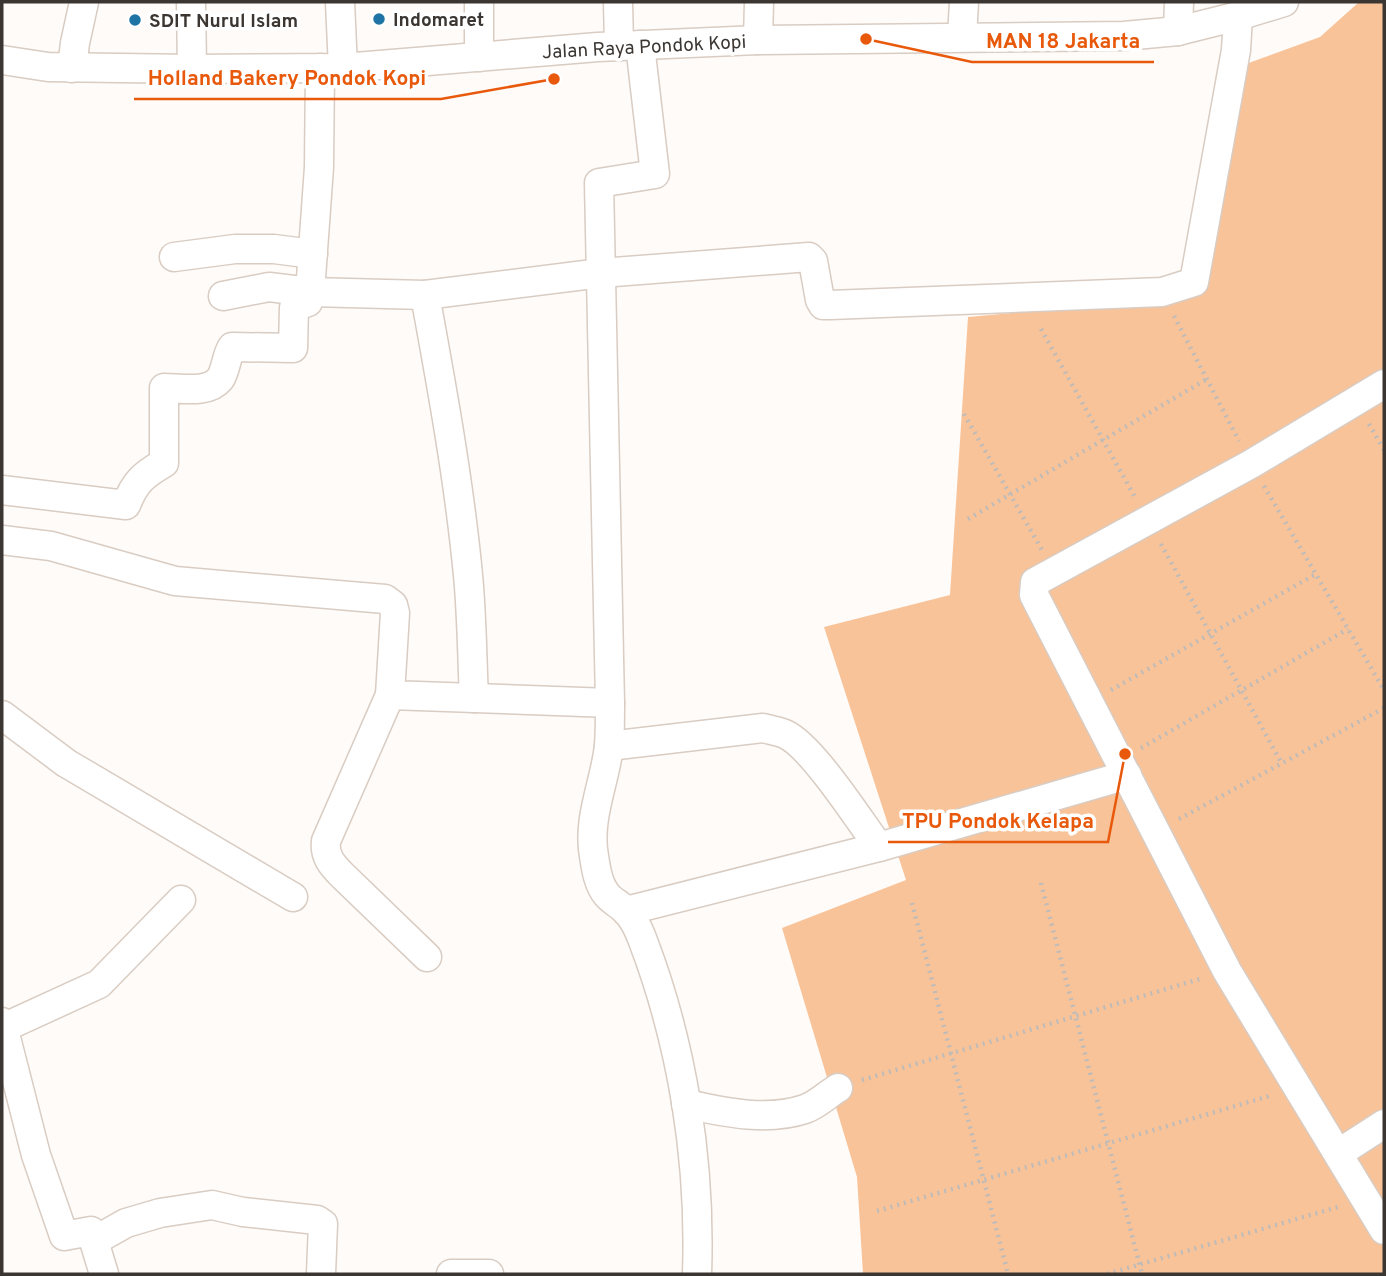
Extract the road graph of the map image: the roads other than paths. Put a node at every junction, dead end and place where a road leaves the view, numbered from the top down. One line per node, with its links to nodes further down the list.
1 (84, 2): 17 (street)
2 (191, 2): 19 (street)
3 (340, 2): 18 (street)
4 (479, 2): 15 (street)
5 (618, 2): 14 (street)
6 (759, 2): 13 (street)
7 (964, 2): 12 (street)
8 (1180, 2): 11 (street)
9 (1284, 2): 10 (street, Jalan Raya Pondok Kopi)
10 (1238, 16): 11 (street, Jalan Raya Pondok Kopi); 22 (street)
11 (1178, 31): 12 (street, Jalan Raya Pondok Kopi)
12 (962, 37): 13 (street, Jalan Raya Pondok Kopi)
13 (758, 40): 14 (street, Jalan Raya Pondok Kopi)
14 (630, 46): 15 (street, Jalan Raya Pondok Kopi); 22 (street)
15 (479, 57): 18 (street, Jalan Raya Pondok Kopi)
16 (2, 60): 17 (street, Jalan Raya Pondok Kopi)
17 (72, 68): 19 (street, Jalan Raya Pondok Kopi)
18 (331, 68): 19 (street, Jalan Raya Pondok Kopi); 20 (street)
19 (192, 69)
20 (313, 254): 21 (street); 23 (street)
21 (174, 257)
22 (601, 273): 24 (street); 31 (street)
23 (310, 292): 24 (street); 25 (street); 27 (street)
24 (425, 295): 30 (street)
25 (223, 296)
26 (1384, 384): 34 (street)
27 (2, 490)
28 (2, 540): 29 (street)
29 (390, 695): 30 (street); 39 (street)
30 (474, 698): 31 (street)
31 (610, 703): 33 (street)
32 (2, 715): 36 (street)
33 (608, 746): 35 (street); 38 (street)
34 (1123, 768): 35 (street); 44 (street)
35 (879, 847): 38 (street)
36 (293, 897)
37 (181, 900): 40 (street)
38 (626, 911): 42 (street)
39 (427, 957)
40 (3, 1025): 46 (street)
41 (838, 1088): 42 (street)
42 (686, 1104): 51 (street)
43 (1384, 1124): 44 (street)
44 (1339, 1153): 45 (street)
45 (1384, 1230)
46 (94, 1241): 47 (street); 48 (street)
47 (104, 1274)
48 (321, 1274)
49 (451, 1274): 50 (street)
50 (489, 1274)
51 (697, 1274)

